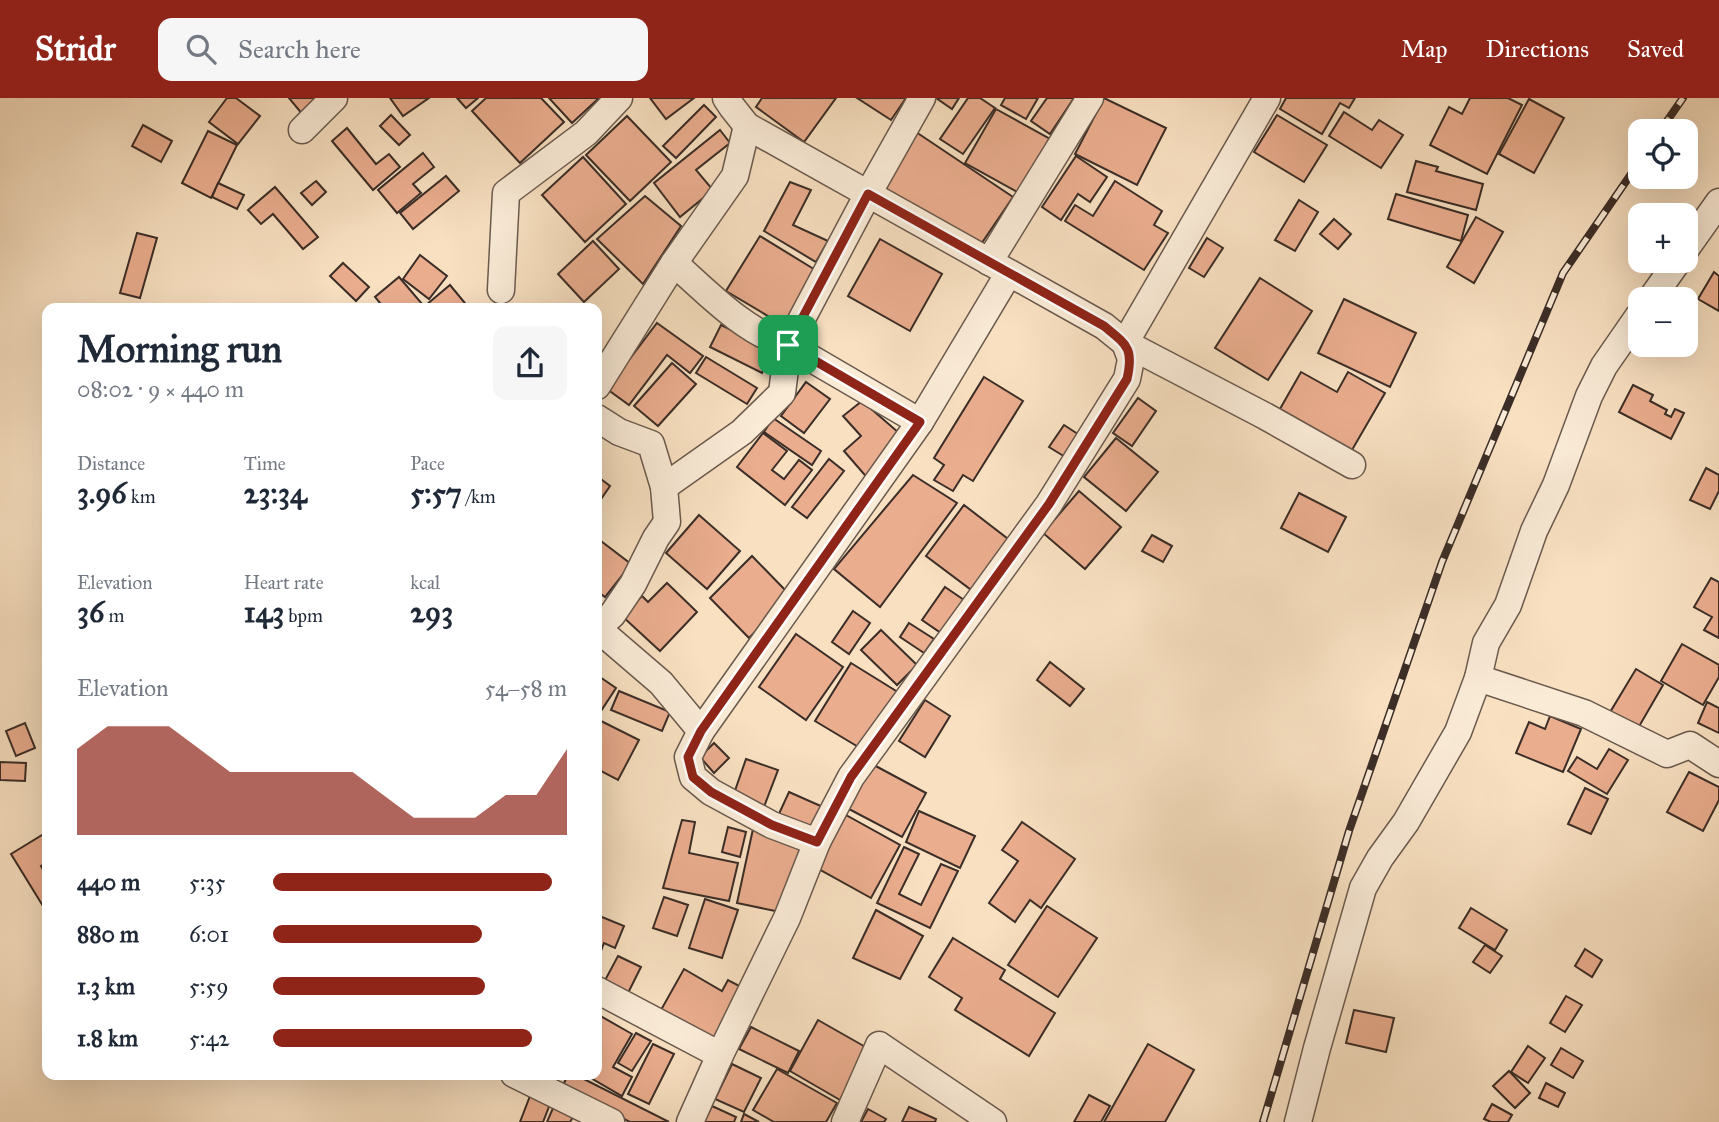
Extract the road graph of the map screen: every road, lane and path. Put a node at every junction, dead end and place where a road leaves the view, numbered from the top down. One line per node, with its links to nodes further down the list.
1 (334, 98): 7 (street)
2 (619, 98): 13 (street)
3 (922, 98): 8 (street)
4 (1090, 98): 12 (street)
5 (1267, 98): 15 (street)
6 (737, 107): 8 (street); 11 (street)
7 (302, 130)
8 (868, 194): 12 (street); 16 (street)
9 (1719, 202): 10 (street)
10 (1698, 232)
11 (674, 263): 16 (street); 17 (street)
12 (999, 268): 15 (street); 19 (street)
13 (501, 290)
14 (1628, 331): 24 (street)
15 (1125, 343): 20 (street); 27 (street)
16 (788, 345): 19 (street); 21 (street)
17 (602, 378)
18 (602, 421): 21 (street)
19 (920, 422): 25 (street)
20 (1352, 465)
21 (664, 487): 22 (street)
22 (602, 624)
23 (602, 632): 25 (street)
24 (1478, 678): 26 (street); 35 (street)
25 (701, 731): 27 (street)
26 (1719, 764)
27 (817, 842): 29 (street)
28 (602, 993): 29 (street)
29 (720, 1055): 32 (street)
30 (526, 1080): 31 (street)
31 (611, 1122)
32 (690, 1122)
33 (845, 1122): 34 (street)
34 (993, 1122)
35 (1298, 1122)

